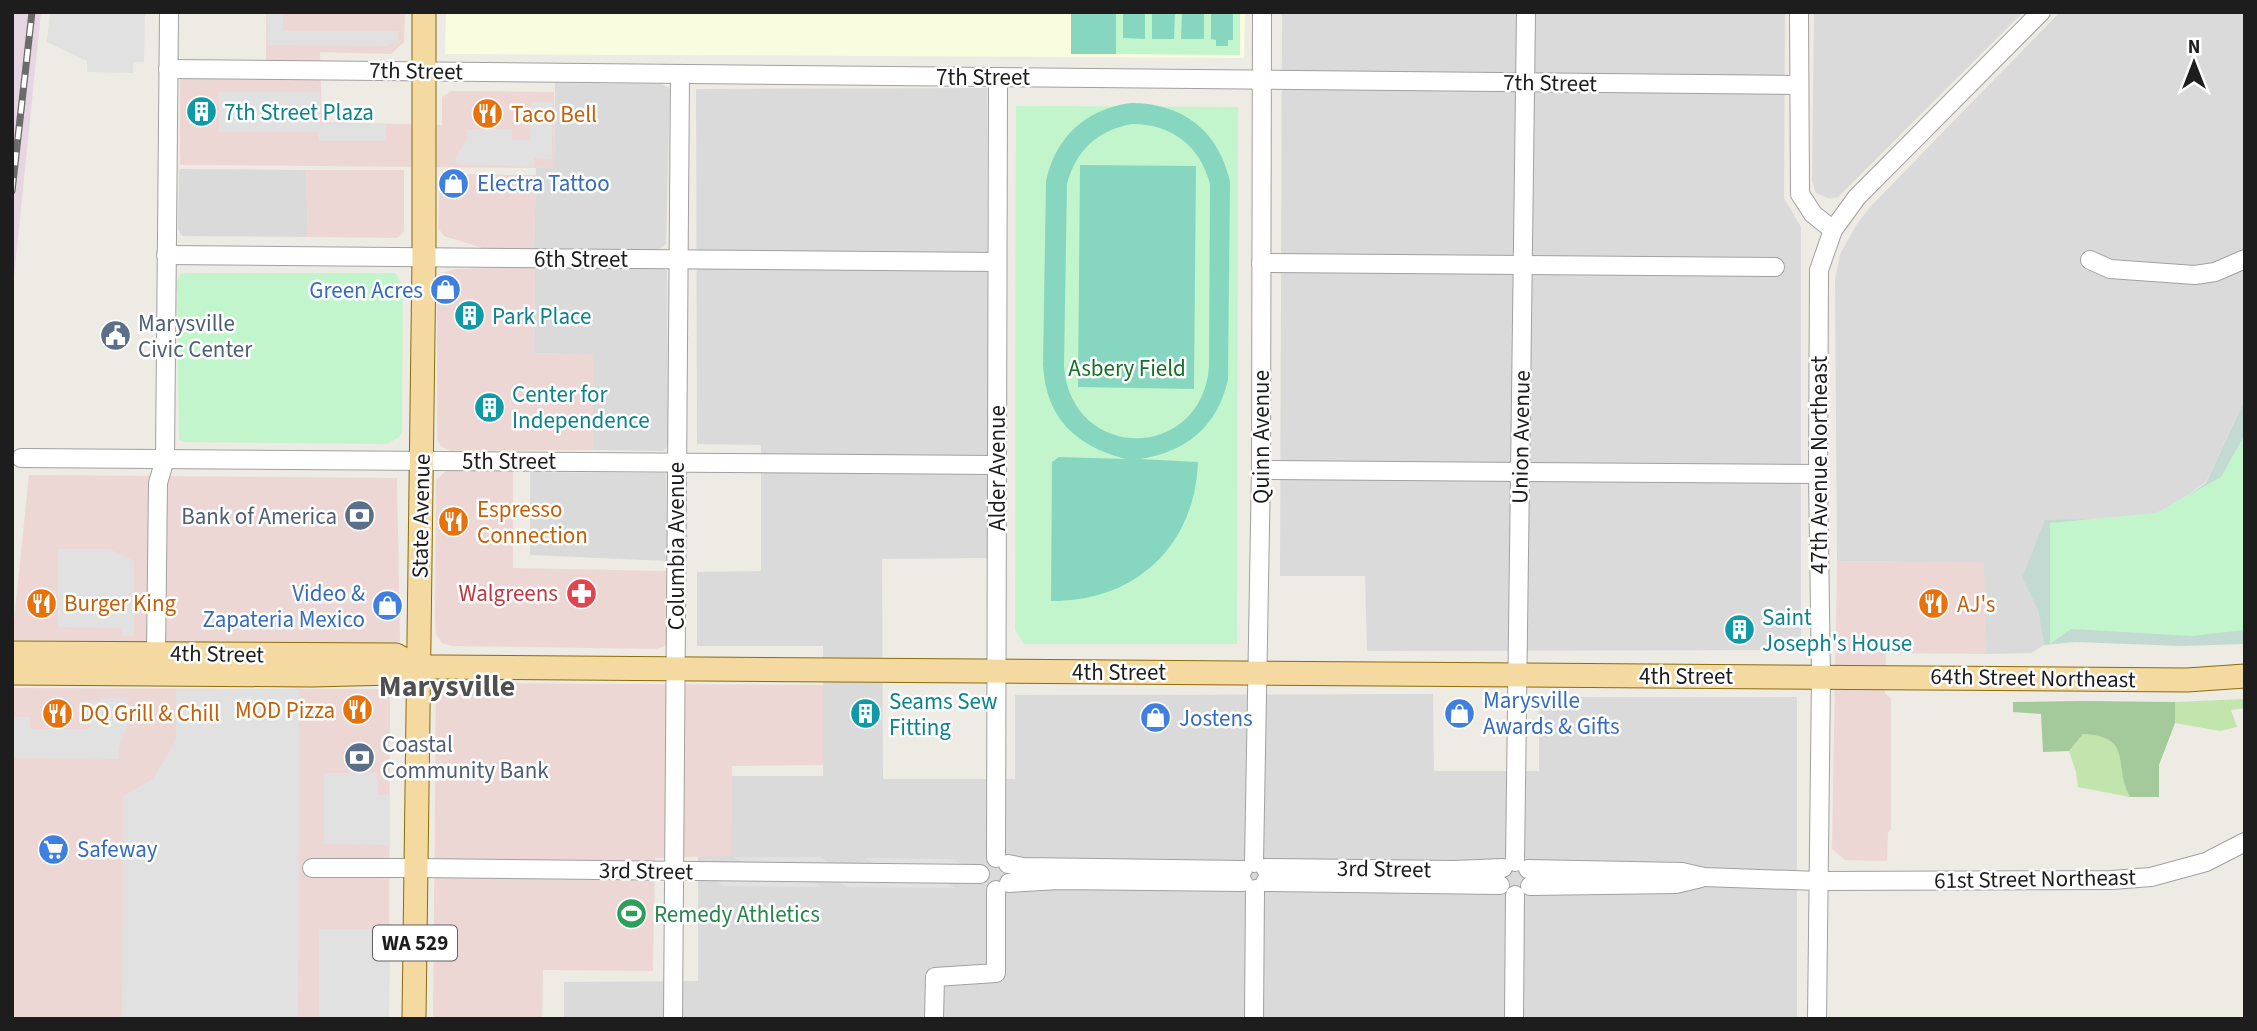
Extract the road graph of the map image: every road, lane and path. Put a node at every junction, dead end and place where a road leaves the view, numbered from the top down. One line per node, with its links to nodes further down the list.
1 (170, 12): 7 (street)
2 (424, 12): 8 (main road, State Avenue)
3 (1262, 12): 11 (street, Quinn Avenue)
4 (1526, 12): 12 (street, Union Avenue)
5 (1799, 12): 13 (street)
6 (2041, 12): 14 (street, 47th Avenue Northeast)
7 (169, 69): 8 (street, 7th Street); 15 (street)
8 (424, 72): 9 (street, 7th Street); 16 (main road, State Avenue)
9 (680, 74): 10 (street, 7th Street); 18 (street, Columbia Avenue)
10 (998, 77): 11 (street, 7th Street); 20 (street, Alder Avenue)
11 (1261, 78): 12 (street, 7th Street); 21 (street, Quinn Avenue)
12 (1525, 82): 13 (street, 7th Street); 22 (street, Union Avenue)
13 (1798, 85): 14 (street)
14 (1833, 230): 31 (street, 47th Avenue Northeast)
15 (166, 255): 16 (street, 6th Street); 25 (street)
16 (424, 258): 18 (street, 6th Street); 26 (main road, State Avenue)
17 (2245, 259): 19 (street)
18 (679, 260): 20 (street, 6th Street); 27 (street, Columbia Avenue)
19 (2090, 260)
20 (997, 262): 28 (street, Alder Avenue)
21 (1261, 263): 22 (street); 29 (street, Quinn Avenue)
22 (1523, 264): 23 (street); 30 (street, Union Avenue)
23 (1775, 267)
24 (21, 458): 25 (street, 5th Street)
25 (165, 459): 26 (street, 5th Street); 33 (street)
26 (422, 460): 27 (street, 5th Street); 34 (main road, State Avenue)
27 (677, 463): 28 (street, 5th Street); 35 (street, Columbia Avenue)
28 (997, 465): 36 (street, Alder Avenue)
29 (1261, 470): 30 (street); 38 (street, Quinn Avenue)
30 (1520, 472): 31 (street); 40 (street, Union Avenue)
31 (1818, 474): 42 (street, 47th Avenue Northeast)
32 (12, 653): 33 (main road, 4th Street)
33 (156, 654): 34 (main road, 4th Street); 39 (main road)
34 (418, 667): 35 (main road, 4th Street); 39 (main road, 4th Street); 45 (main road, State Avenue / WA 529)
35 (675, 669): 36 (main road, 4th Street); 47 (street, Columbia Avenue)
36 (997, 671): 38 (main road, 4th Street); 44 (street, Alder Avenue)
37 (12, 673): 39 (main road, 4th Street)
38 (1258, 673): 40 (main road, 4th Street); 49 (street, Quinn Avenue)
39 (77, 674)
40 (1518, 675): 42 (main road, 4th Street); 50 (street, Union Avenue)
41 (2245, 676): 42 (main road, 64th Street Northeast)
42 (1821, 677): 51 (street, 47th Avenue Northeast)
43 (2245, 842): 51 (street, 61st Street Northeast)
44 (1002, 861): 48 (street); 49 (street, 3rd Street); 52 (street)
45 (417, 867): 46 (street, 3rd Street); 47 (street, 3rd Street); 53 (main road, State Avenue / WA 529)
46 (312, 869)
47 (674, 872): 48 (street, 3rd Street); 54 (street, Columbia Avenue)
48 (980, 874): 52 (street)
49 (1254, 875): 50 (street, 3rd Street); 52 (street, 3rd Street); 56 (street, Quinn Avenue)
50 (1515, 877): 51 (street, 3rd Street); 57 (street, Union Avenue)
51 (1819, 881): 58 (street, 47th Avenue Northeast)
52 (1003, 887): 55 (street)
53 (414, 1019)
54 (673, 1019)
55 (934, 1019)
56 (1254, 1019)
57 (1514, 1019)
58 (1817, 1019)

